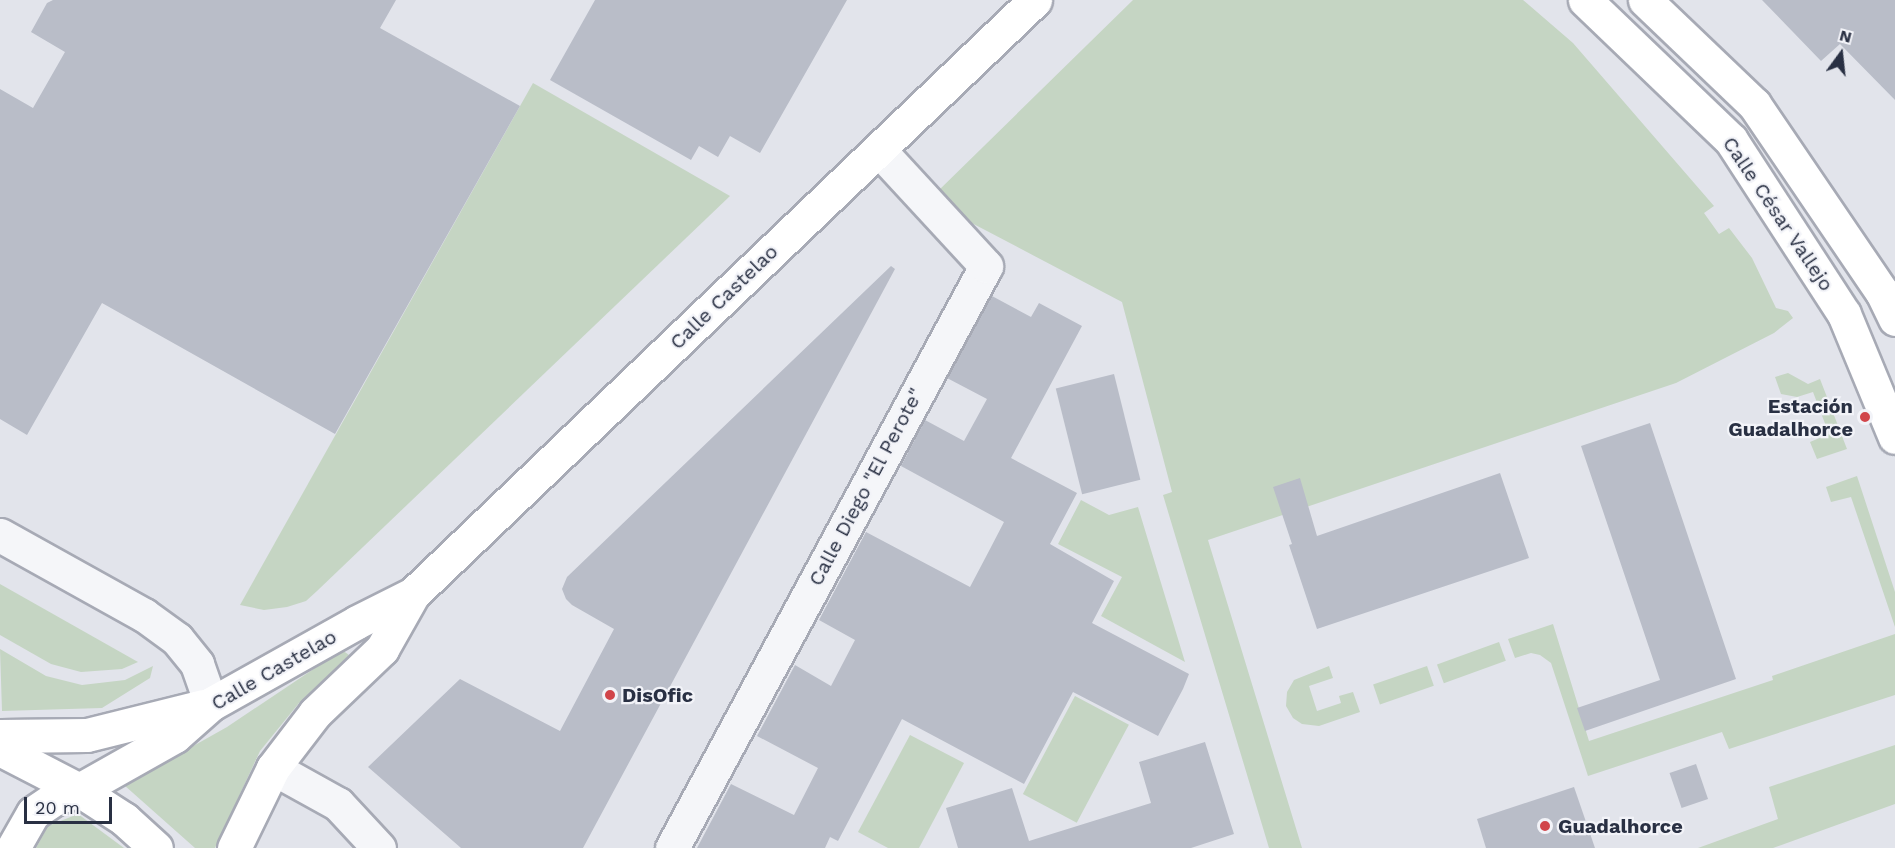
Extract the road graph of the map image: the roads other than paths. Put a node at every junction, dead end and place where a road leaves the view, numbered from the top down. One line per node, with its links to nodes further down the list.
1 (1035, 0): 4 (main road, Calle Castelao)
2 (1585, 0): 6 (main road, Calle César Vallejo)
3 (1645, 0): 5 (main road)
4 (879, 150): 8 (main road, Calle Castelao); 18 (street, Calle Diego "El Perote")
5 (1895, 319)
6 (1895, 437)
7 (0, 535): 9 (street)
8 (413, 594): 9 (main road, Calle Castelao); 12 (main road, Calle Castelao)
9 (211, 704): 10 (main road); 13 (main road, Calle Castelao)
10 (0, 736)
11 (0, 748): 13 (main road)
12 (273, 768): 14 (main road, Calle Castelao); 17 (street)
13 (79, 790): 15 (main road, Calle Castelao); 16 (main road)
14 (242, 840)
15 (13, 848)
16 (156, 848)
17 (379, 848)
18 (672, 848)

